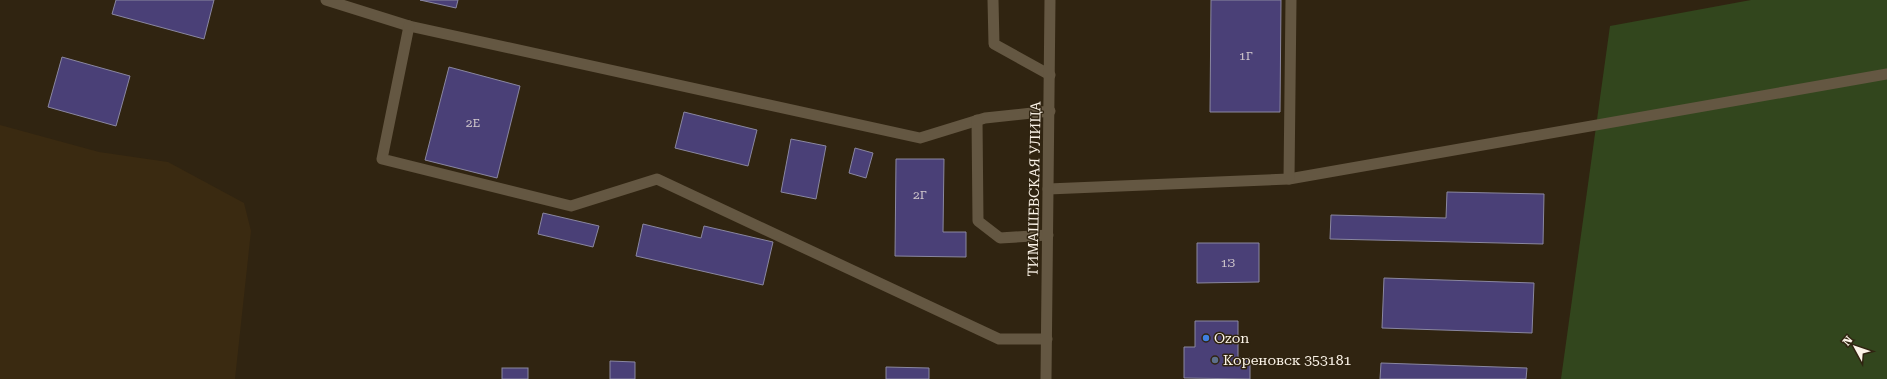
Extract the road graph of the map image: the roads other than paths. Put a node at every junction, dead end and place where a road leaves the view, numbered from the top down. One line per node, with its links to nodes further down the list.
1 (326, 0): 5 (street)
2 (993, 0): 7 (street)
3 (1050, 0): 7 (street, ТИМАШЕВСКАЯ УЛИЦА)
4 (1291, 0): 10 (street)
5 (409, 26): 9 (street); 13 (street)
6 (1887, 74): 10 (street)
7 (1050, 75): 8 (street, ТИМАШЕВСКАЯ УЛИЦА)
8 (1050, 112): 9 (street); 11 (street, ТИМАШЕВСКАЯ УЛИЦА)
9 (977, 120): 12 (street)
10 (1289, 179): 11 (street)
11 (1048, 189): 12 (street, ТИМАШЕВСКАЯ УЛИЦА)
12 (1048, 235): 13 (street, ТИМАШЕВСКАЯ УЛИЦА)
13 (1047, 339): 14 (street, ТИМАШЕВСКАЯ УЛИЦА)
14 (1046, 379)

